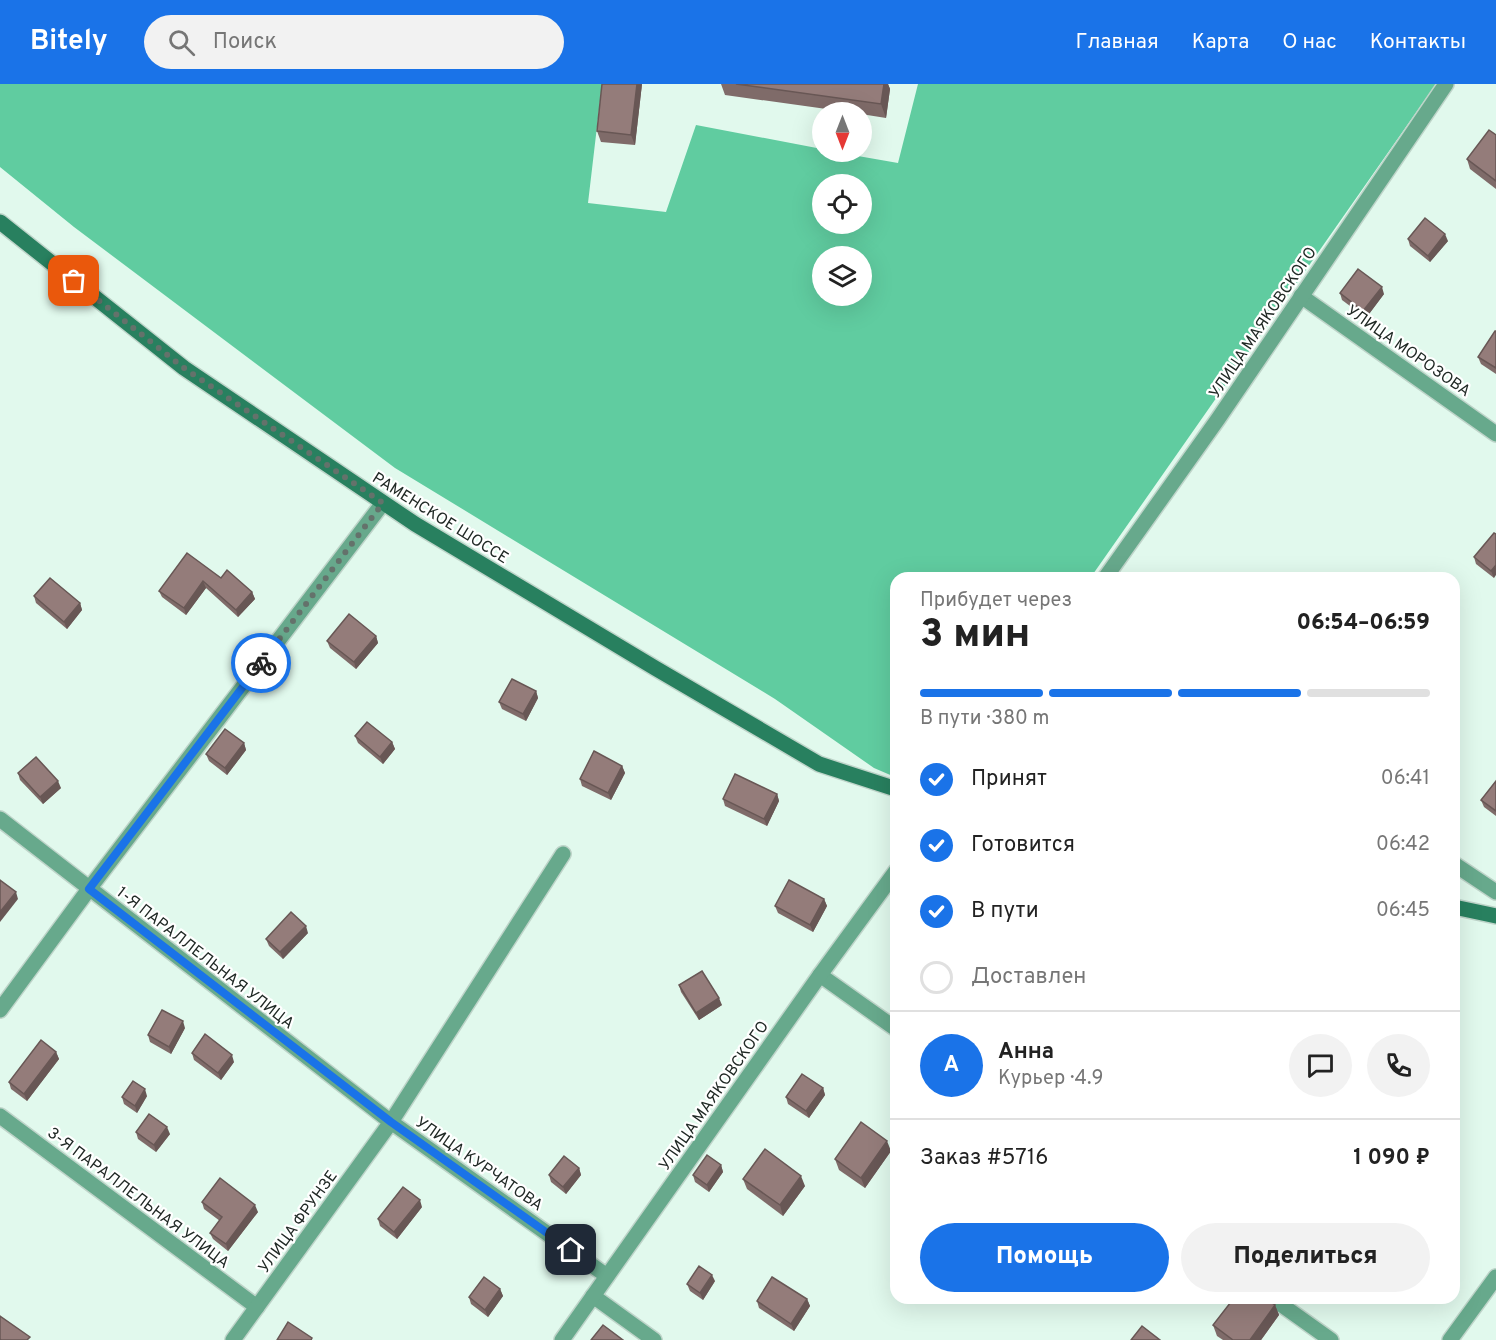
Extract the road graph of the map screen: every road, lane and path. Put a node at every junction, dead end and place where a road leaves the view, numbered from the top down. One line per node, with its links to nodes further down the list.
1 (1446, 84): 3 (street, УЛИЦА МАЯКОВСКОГО)
2 (0, 222): 5 (main road, РАМЕНСКОЕ ШОССЕ)
3 (1301, 296): 4 (street, УЛИЦА МОРОЗОВА); 6 (street, УЛИЦА МАЯКОВСКОГО)
4 (1496, 434)
5 (383, 503): 7 (main road, РАМЕНСКОЕ ШОССЕ); 12 (street)
6 (1109, 572)
7 (890, 787)
8 (0, 819): 12 (street, 1-Я ПАРАЛЛЕЛЬНАЯ УЛИЦА)
9 (563, 854): 20 (street, УЛИЦА ФРУНЗЕ)
10 (1460, 868): 13 (street)
11 (890, 879): 16 (street, УЛИЦА МАЯКОВСКОГО)
12 (89, 889): 17 (street); 20 (street, 1-Я ПАРАЛЛЕЛЬНАЯ УЛИЦА)
13 (1496, 892)
14 (1460, 908): 15 (main road)
15 (1496, 916)
16 (820, 975): 18 (street); 21 (street, УЛИЦА МАЯКОВСКОГО)
17 (0, 1010)
18 (890, 1025)
19 (0, 1116): 25 (street, 3-Я ПАРАЛЛЕЛЬНАЯ УЛИЦА)
20 (391, 1122): 21 (street, УЛИЦА КУРЧАТОВА); 25 (street, УЛИЦА ФРУНЗЕ)
21 (607, 1275): 23 (street, УЛИЦА МАЯКОВСКОГО)
22 (1496, 1277): 30 (street)
23 (593, 1296): 27 (street, УЛИЦА МАЯКОВСКОГО); 28 (street)
24 (1280, 1304): 29 (street)
25 (257, 1307): 26 (street, УЛИЦА ФРУНЗЕ)
26 (233, 1340)
27 (562, 1340)
28 (654, 1340)
29 (1331, 1340)
30 (1450, 1340)

